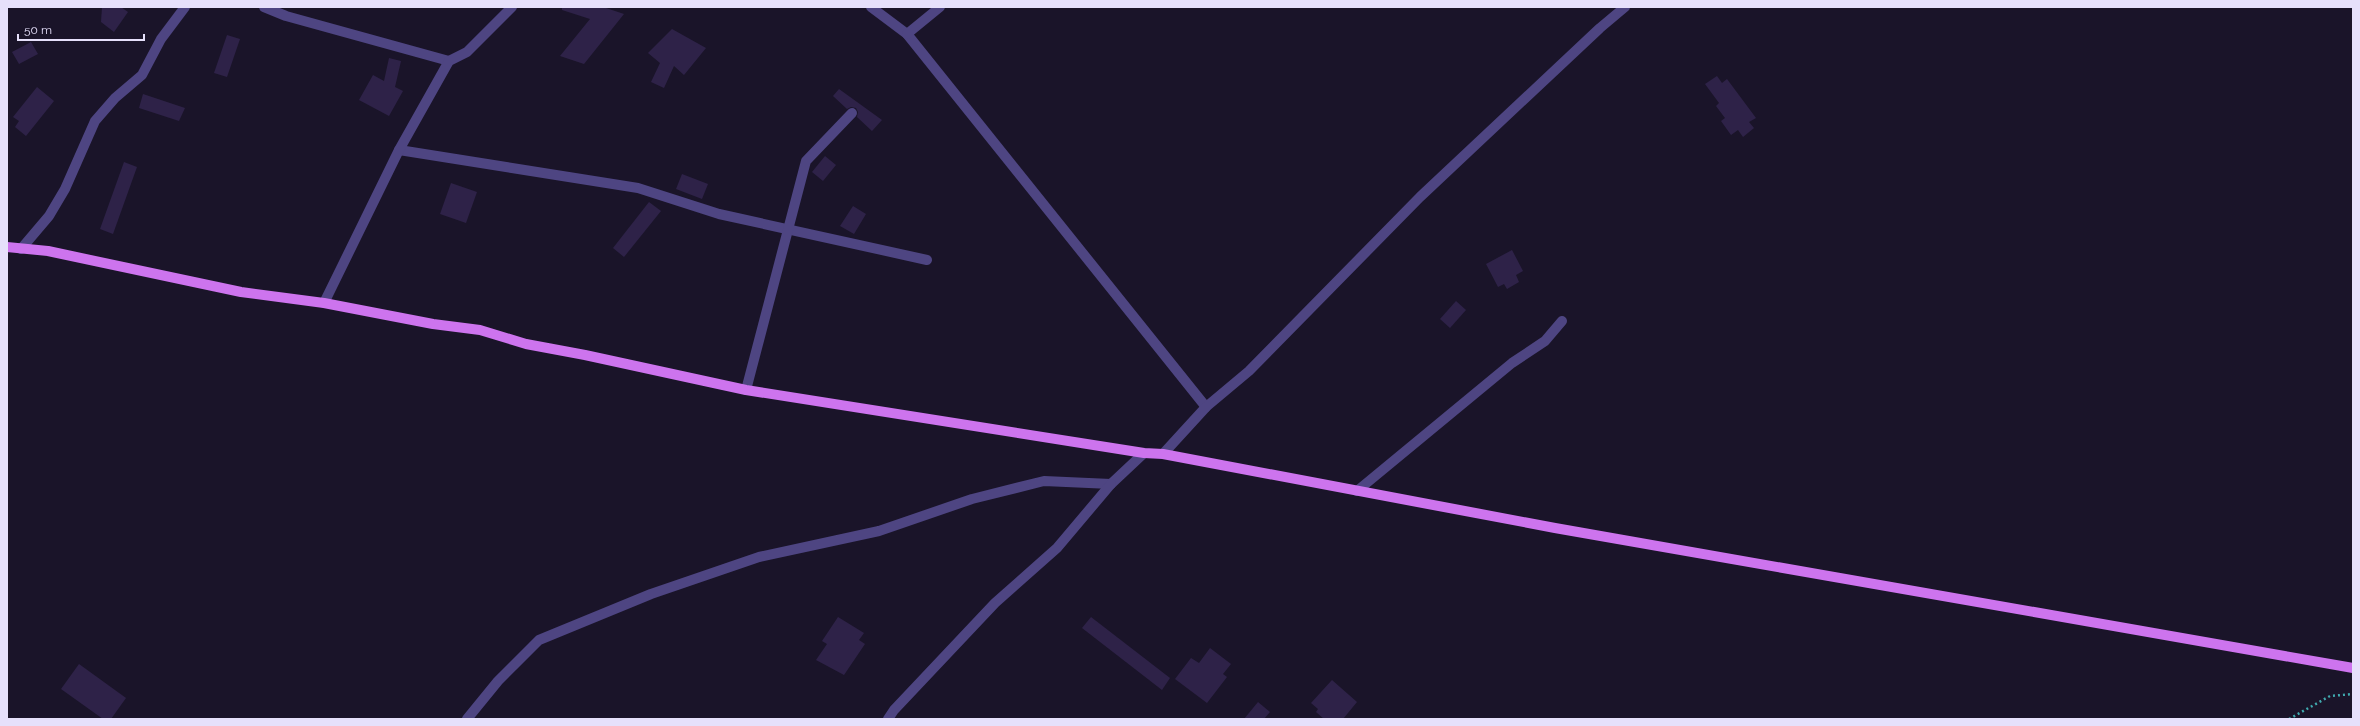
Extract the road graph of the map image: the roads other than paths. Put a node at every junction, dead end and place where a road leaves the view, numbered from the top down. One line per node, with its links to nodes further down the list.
1 (185, 7): 13 (street)
2 (264, 7): 8 (street)
3 (512, 7): 8 (street)
4 (871, 7): 7 (street)
5 (940, 7): 7 (street)
6 (1625, 7): 18 (street)
7 (908, 34): 18 (street)
8 (449, 61): 10 (street)
9 (852, 113): 11 (street)
10 (399, 150): 11 (street); 15 (street)
11 (787, 231): 14 (street); 17 (street)
12 (7, 247): 13 (main road)
13 (21, 249): 15 (main road)
14 (927, 260)
15 (324, 303): 17 (main road)
16 (1562, 321): 22 (street)
17 (746, 390): 19 (main road)
18 (1206, 406): 20 (street)
19 (1144, 454): 20 (main road); 21 (street)
20 (1163, 454): 22 (main road)
21 (1111, 484): 24 (street); 25 (street)
22 (1357, 491): 23 (main road)
23 (2353, 668)
24 (467, 719)
25 (888, 719)

